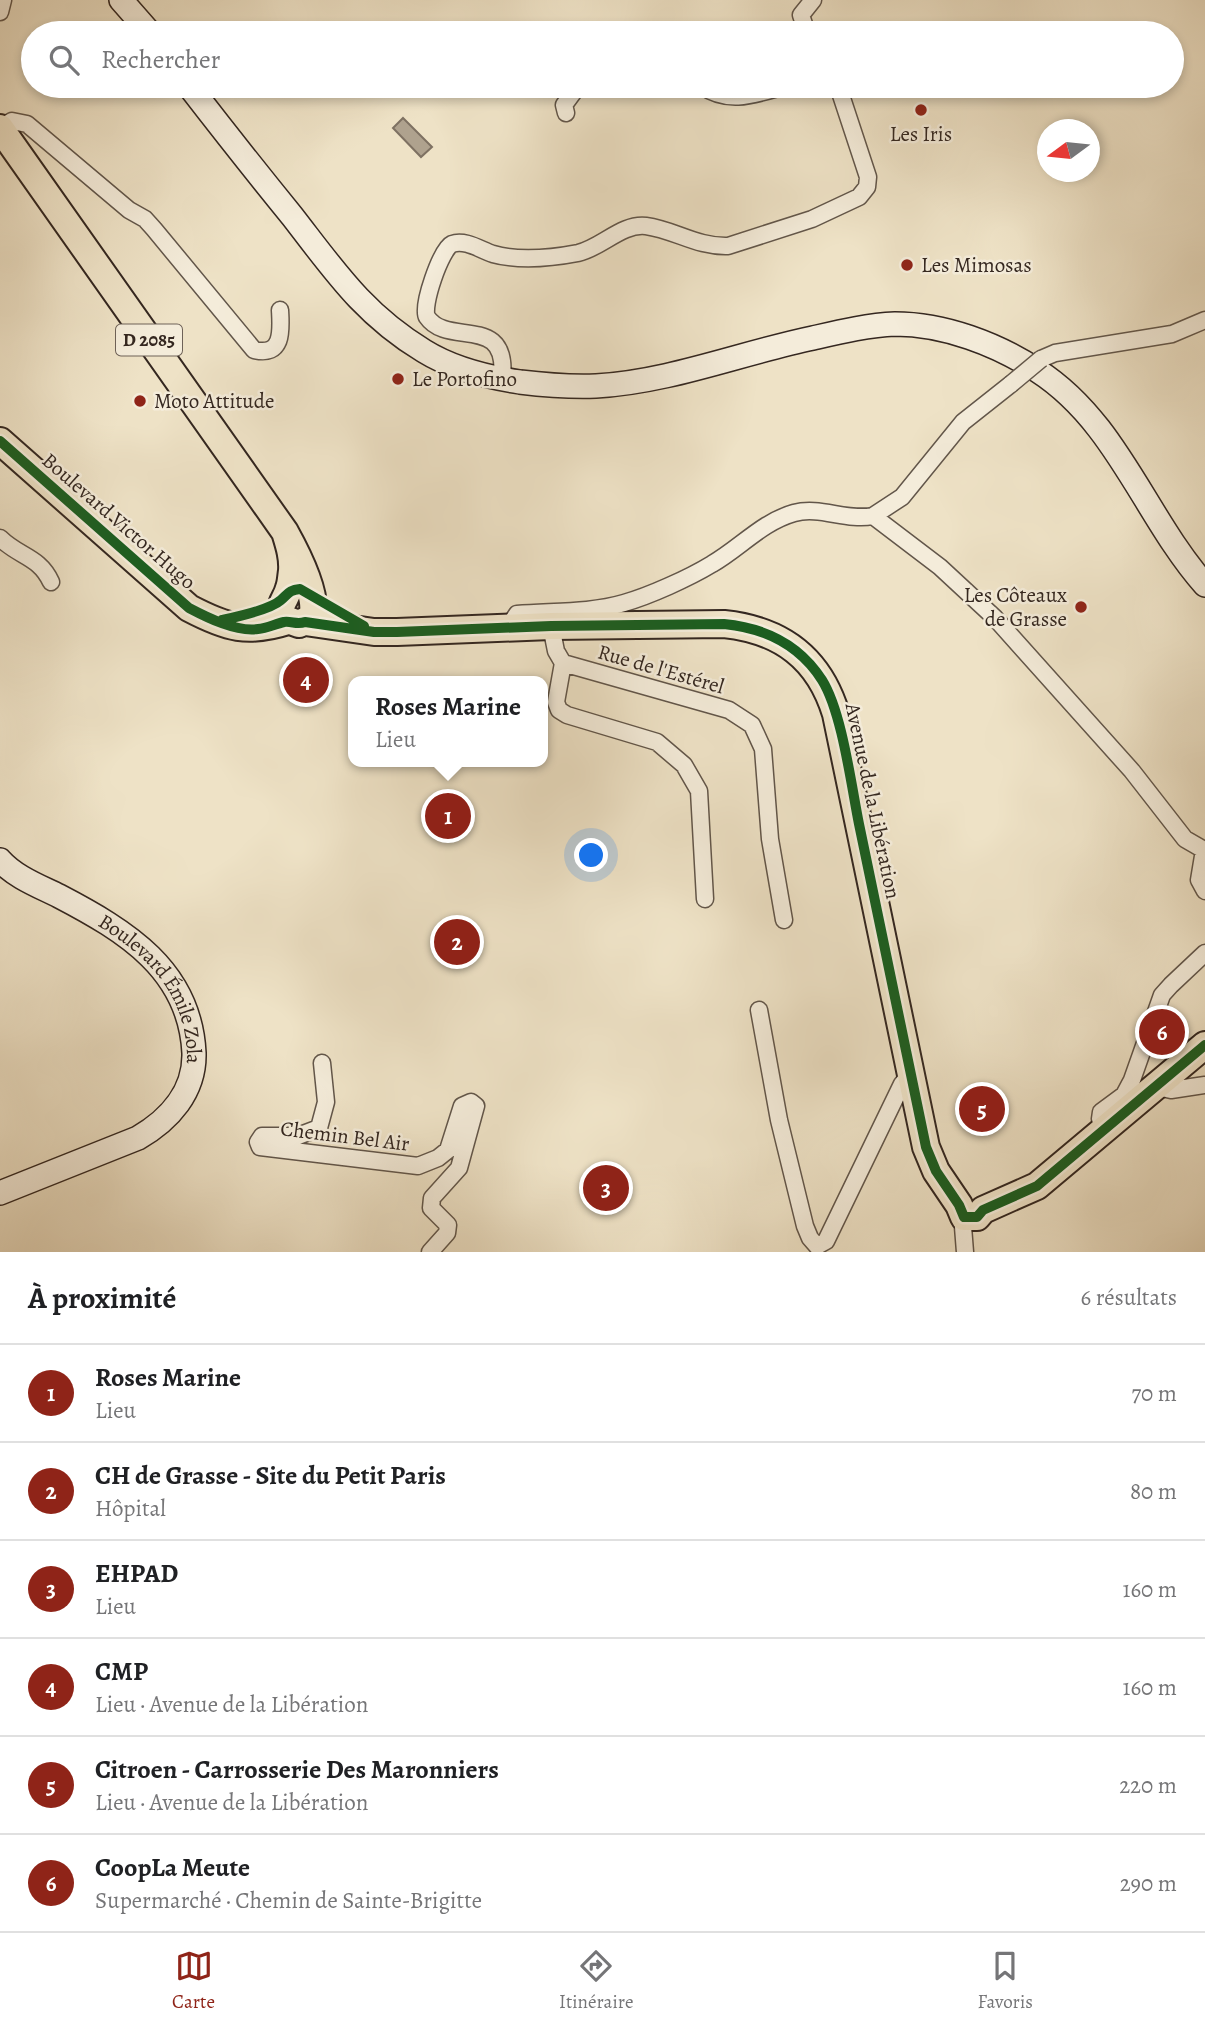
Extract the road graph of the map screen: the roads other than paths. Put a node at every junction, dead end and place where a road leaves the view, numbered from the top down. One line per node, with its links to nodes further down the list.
1 (4, 0): 4 (street)
2 (121, 0): 5 (street)
3 (813, 0): 6 (street)
4 (0, 12)
5 (140, 21)
6 (803, 21)
7 (198, 98): 14 (street)
8 (569, 98): 10 (street)
9 (842, 98): 14 (street)
10 (566, 113)
11 (0, 128): 12 (street); 20 (main road, D 2085)
12 (280, 310)
13 (1205, 320): 16 (street, bridge)
14 (502, 379): 19 (street)
15 (0, 441): 20 (main road, Boulevard Victor Hugo)
16 (873, 516): 22 (street); 24 (street)
17 (0, 538): 18 (street)
18 (51, 582)
19 (1204, 582)
20 (298, 605): 22 (main road, Avenue de la Libération)
21 (551, 626): 22 (main road, Avenue de la Libération); 23 (street); 33 (main road, Avenue de la Libération)
22 (508, 628)
23 (563, 663): 27 (street); 28 (street, Rue de l'Estérel)
24 (1204, 850): 26 (street)
25 (0, 860): 37 (street, Boulevard Émile Zola)
26 (1205, 891)
27 (705, 900)
28 (784, 920)
29 (1205, 953): 36 (street)
30 (759, 1010): 33 (street)
31 (1205, 1045): 35 (main road, Avenue de la Libération)
32 (322, 1063): 39 (street, Chemin Bel Air)
33 (911, 1073): 38 (main road, Avenue de la Libération)
34 (1205, 1085): 35 (street)
35 (1157, 1087): 36 (main road, Avenue de la Libération)
36 (1107, 1129): 38 (main road, Avenue de la Libération)
37 (0, 1193)
38 (973, 1214)
39 (430, 1252)

